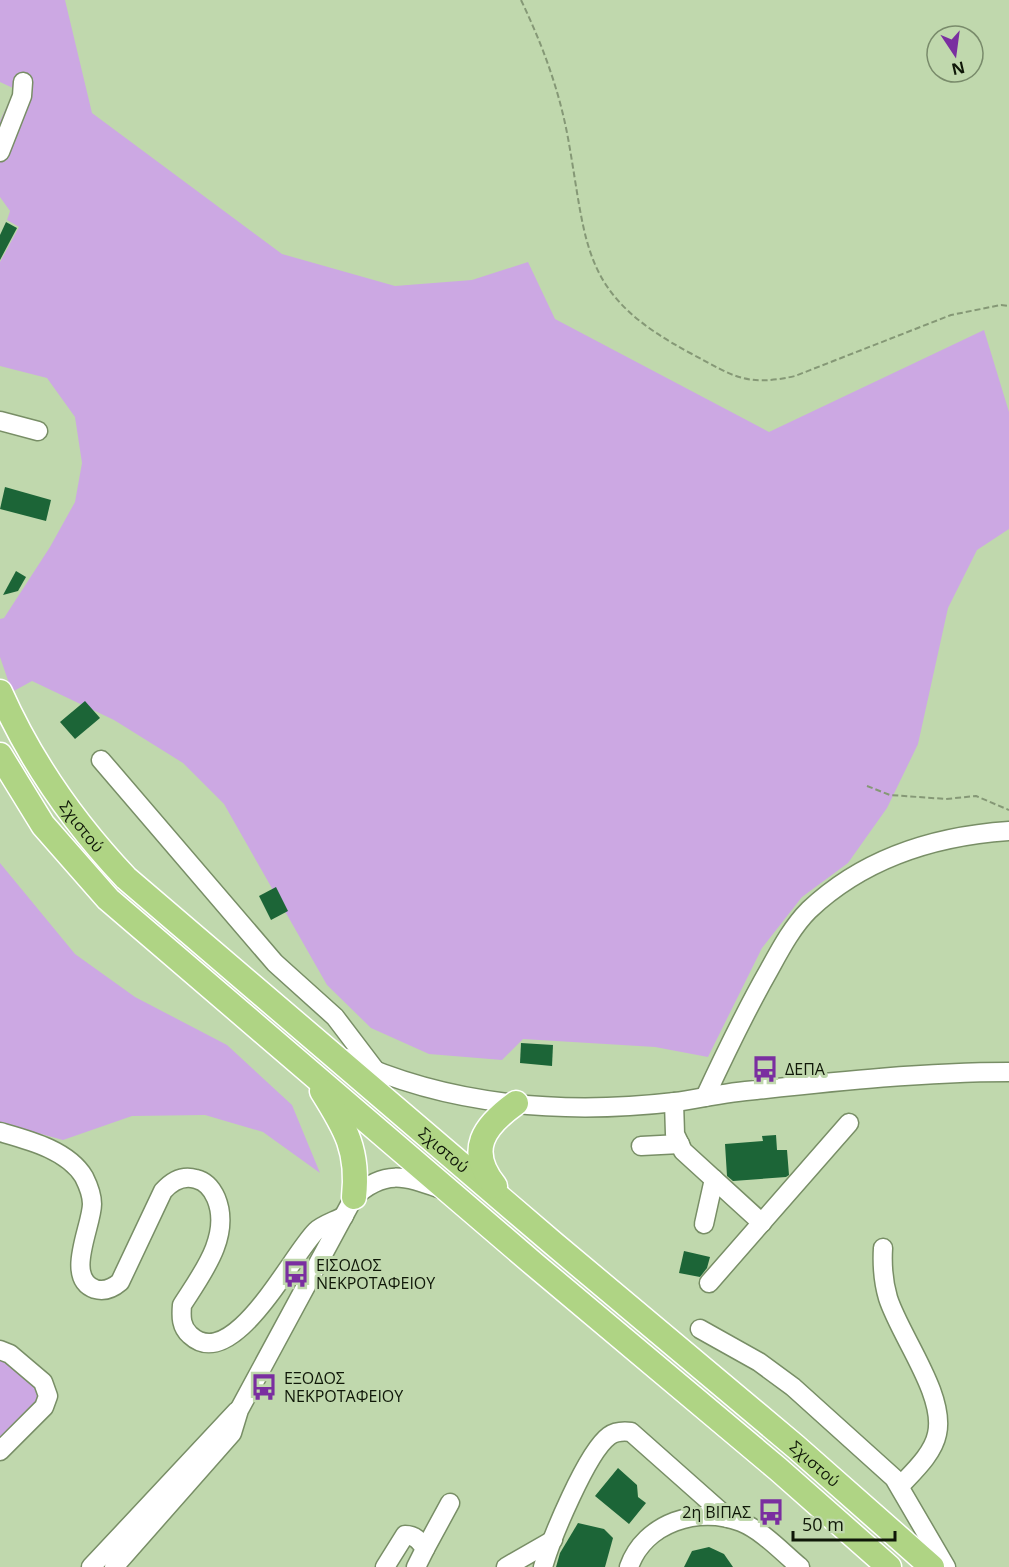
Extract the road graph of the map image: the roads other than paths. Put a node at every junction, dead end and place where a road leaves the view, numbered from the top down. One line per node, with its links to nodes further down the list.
1 (22, 82): 2 (street)
2 (0, 152)
3 (0, 421): 4 (street)
4 (38, 431)
5 (0, 692): 9 (main road, Σχιστού)
6 (0, 755): 10 (main road, Σχιστού)
7 (101, 760): 12 (street)
8 (1009, 831): 13 (street)
9 (328, 1050): 12 (street); 23 (main road, Σχιστού)
10 (310, 1071): 21 (main road, Σχιστού); 22 (main road)
11 (1009, 1072): 13 (street)
12 (377, 1073): 15 (street)
13 (705, 1097): 14 (street)
14 (674, 1102): 15 (street); 18 (street)
15 (516, 1103): 23 (main road)
16 (849, 1123): 24 (street)
17 (0, 1132): 22 (street)
18 (680, 1144): 19 (street); 20 (street)
19 (641, 1146)
20 (714, 1179): 24 (street); 25 (street)
21 (452, 1193): 22 (street); 45 (main road, Σχιστού)
22 (349, 1207): 30 (street)
23 (511, 1207): 46 (main road, Σχιστού)
24 (762, 1222): 27 (street)
25 (704, 1224)
26 (883, 1248): 32 (street)
27 (709, 1283)
28 (700, 1329): 32 (street)
29 (3, 1356): 31 (street)
30 (239, 1410): 37 (street); 38 (street)
31 (0, 1451)
32 (900, 1486): 47 (street)
33 (450, 1503): 36 (street)
34 (728, 1518): 35 (street); 43 (street); 44 (street)
35 (553, 1540): 41 (street); 42 (street)
36 (425, 1549): 39 (street); 40 (street)
37 (91, 1567)
38 (114, 1567)
39 (385, 1567)
40 (416, 1567)
41 (506, 1567)
42 (543, 1567)
43 (629, 1567)
44 (800, 1567)
45 (889, 1567)
46 (932, 1567)
47 (946, 1567)

